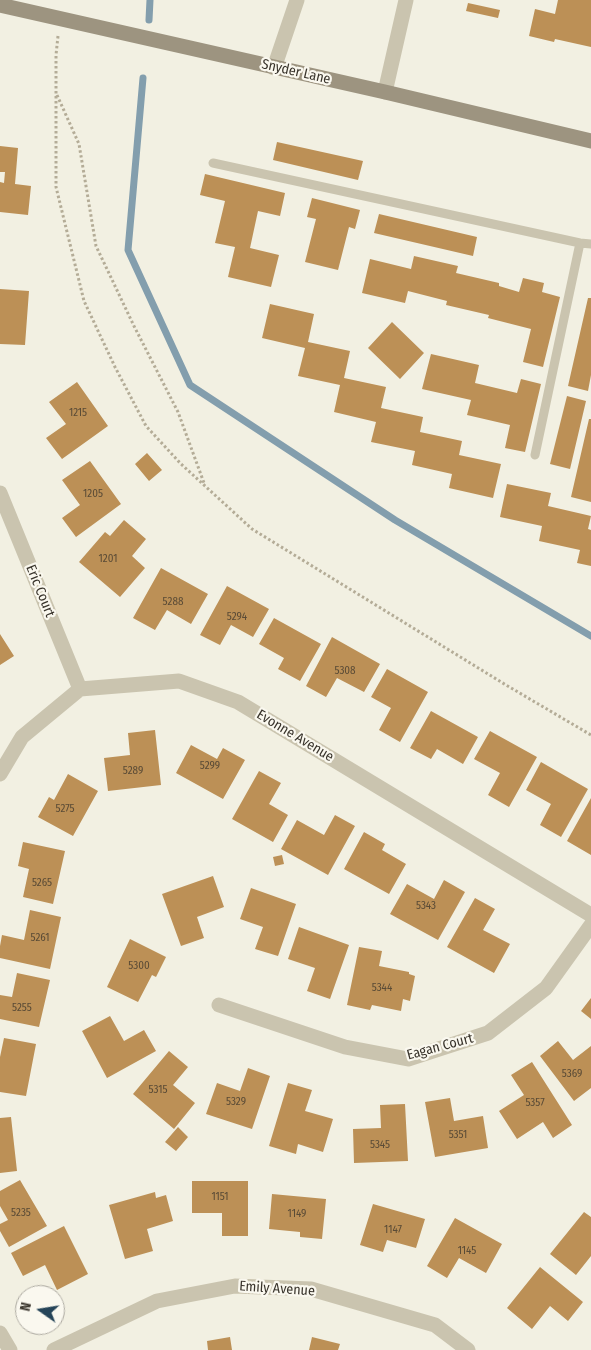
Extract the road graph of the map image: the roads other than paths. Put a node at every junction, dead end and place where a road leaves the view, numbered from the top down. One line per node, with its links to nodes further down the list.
1 (297, 0): 4 (street)
2 (406, 0): 5 (street)
3 (0, 6): 4 (street, Snyder Lane)
4 (274, 68): 5 (street, Snyder Lane)
5 (385, 92): 6 (street, Snyder Lane)
6 (591, 141)
7 (213, 163): 8 (lane)
8 (580, 243): 9 (lane); 10 (lane)
9 (591, 244)
10 (534, 455)
11 (0, 493): 12 (street, Eric Court)
12 (80, 689): 13 (street); 14 (street, Evonne Avenue)
13 (0, 774)
14 (591, 915)
15 (591, 925): 16 (street, Eagan Court)
16 (219, 1005)
17 (0, 1333): 18 (street)
18 (10, 1350)
19 (54, 1350): 20 (street, Emily Avenue)
20 (468, 1350)

